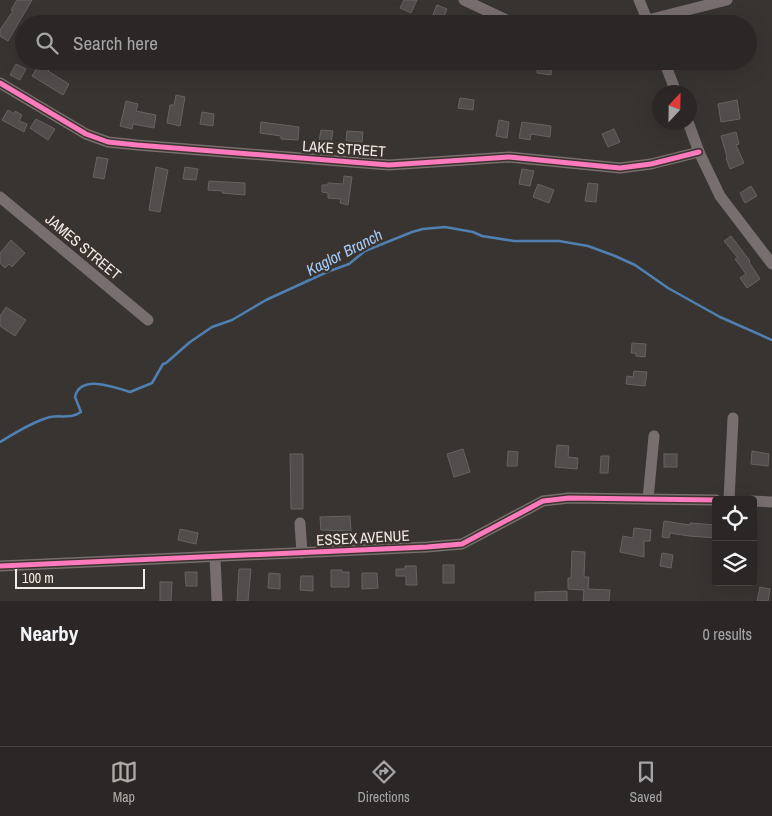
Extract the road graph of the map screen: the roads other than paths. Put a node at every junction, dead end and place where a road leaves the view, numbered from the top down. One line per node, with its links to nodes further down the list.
1 (464, 0): 4 (street)
2 (639, 0): 5 (street)
3 (727, 0): 6 (street)
4 (496, 15)
5 (645, 15)
6 (673, 15)
7 (667, 70): 9 (street)
8 (0, 83): 11 (street, LAKE STREET)
9 (673, 85)
10 (691, 130): 11 (street)
11 (699, 152): 13 (street)
12 (0, 197): 14 (street, JAMES STREET)
13 (772, 264)
14 (148, 320)
15 (733, 418): 17 (street)
16 (654, 436): 18 (street)
17 (729, 496)
18 (648, 499): 19 (street, ESSEX AVENUE); 23 (street, ESSEX AVENUE)
19 (712, 500)
20 (757, 502): 21 (street)
21 (772, 502)
22 (300, 523): 23 (street)
23 (302, 554): 24 (street, ESSEX AVENUE)
24 (215, 558): 25 (street, ESSEX AVENUE); 26 (street)
25 (0, 566)
26 (216, 601)

